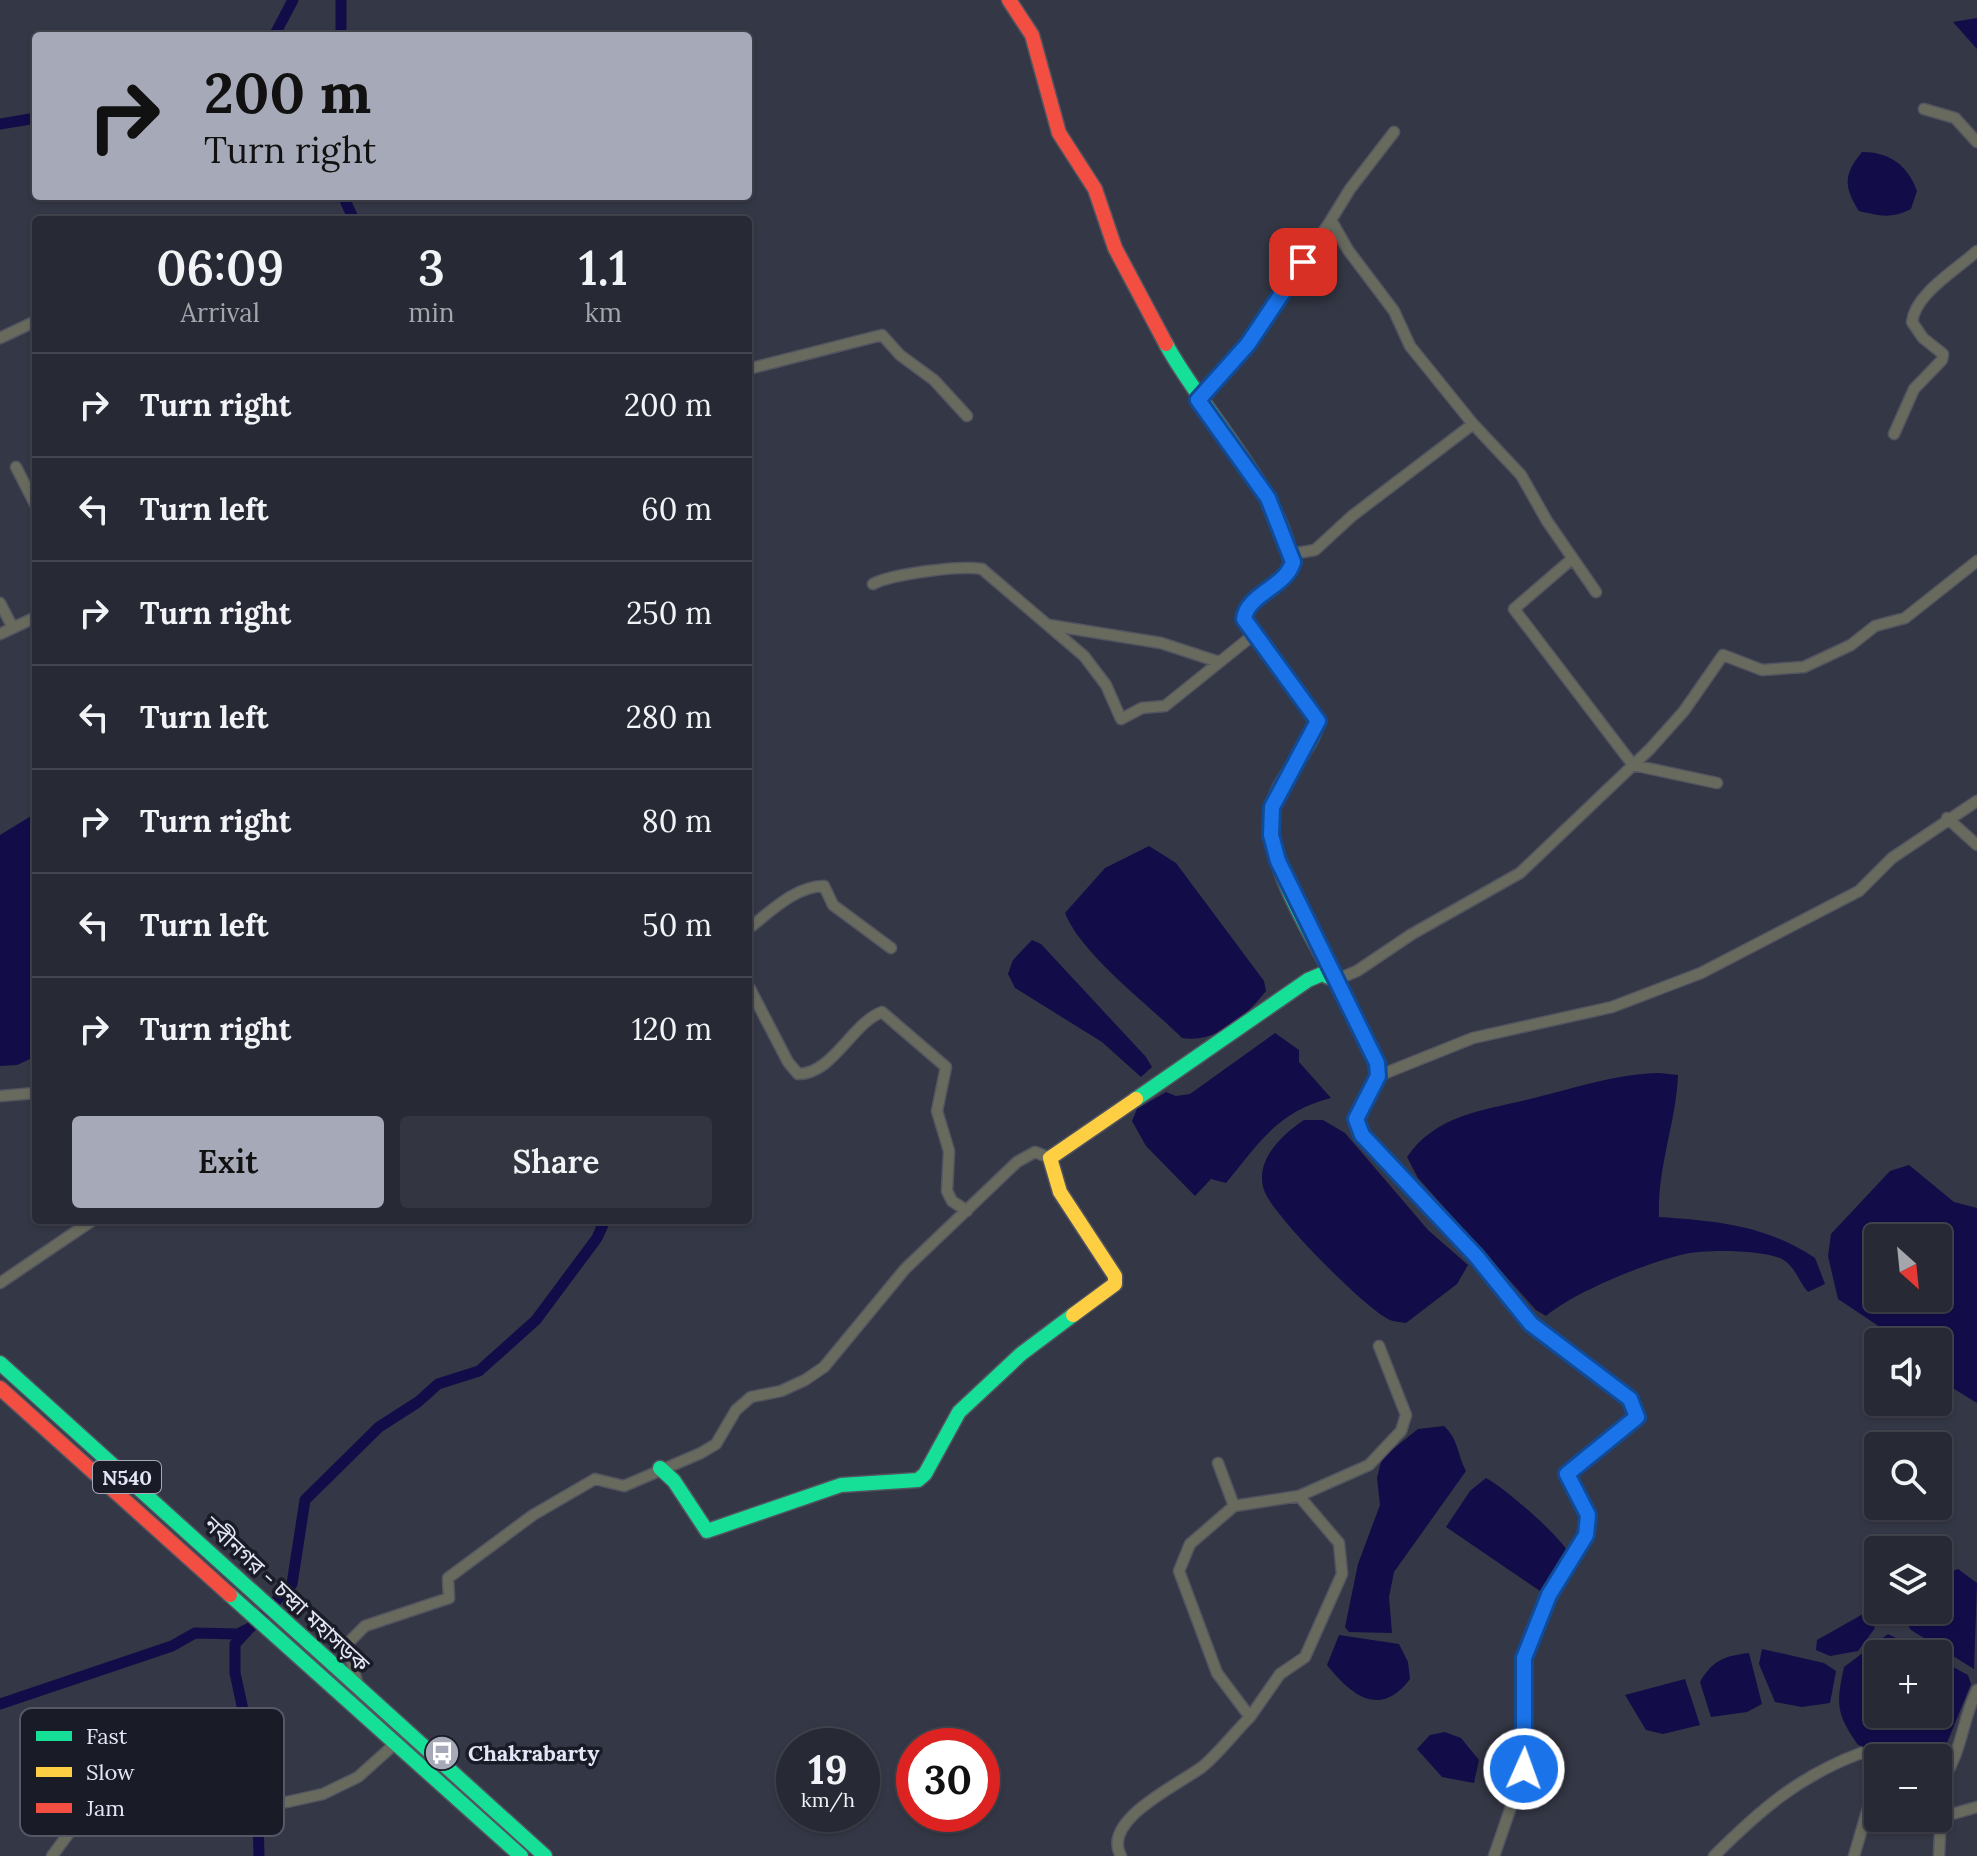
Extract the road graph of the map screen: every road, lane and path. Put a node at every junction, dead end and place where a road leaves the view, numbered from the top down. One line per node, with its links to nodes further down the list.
1 (1009, 0): 10 (main road)
2 (1924, 109): 4 (street)
3 (1394, 132): 5 (street)
4 (1977, 142)
5 (1331, 220): 10 (street); 12 (street)
6 (1977, 251): 13 (street)
7 (32, 323): 8 (street)
8 (0, 338)
9 (752, 368): 11 (street)
10 (1198, 400): 16 (main road)
11 (967, 416)
12 (1473, 424): 16 (street); 17 (street)
13 (1894, 434)
14 (16, 467): 15 (street)
15 (32, 498)
16 (1291, 554): 26 (main road)
17 (1572, 559): 20 (street); 28 (street)
18 (1977, 561): 28 (street)
19 (873, 584): 23 (street)
20 (1596, 592)
21 (0, 603): 24 (street)
22 (32, 619): 24 (street)
23 (1047, 624): 27 (street); 27 (street)
24 (13, 628): 25 (street)
25 (0, 634)
26 (1252, 636): 27 (street); 35 (main road)
27 (1219, 662)
28 (1633, 765): 29 (street); 35 (street)
29 (1717, 783)
30 (1977, 801): 31 (street)
31 (1947, 818): 32 (street); 37 (street)
32 (1977, 845)
33 (752, 926): 34 (street)
34 (891, 948)
35 (1335, 980): 37 (street); 40 (main road)
36 (752, 993): 41 (street)
37 (1378, 1076): 67 (street)
38 (32, 1093): 39 (street)
39 (0, 1096)
40 (1050, 1158): 41 (street); 48 (main road)
41 (967, 1211): 48 (street)
42 (87, 1224): 43 (street)
43 (0, 1283)
44 (1379, 1346): 49 (street)
45 (0, 1363): 52 (main road, নবীনগর - চন্দ্রা মহাসড়ক / N540)
46 (0, 1388): 54 (main road, নবীনগর - চন্দ্রা মহাসড়ক / N540)
47 (1218, 1463): 50 (street)
48 (660, 1468): 52 (street)
49 (1299, 1496): 50 (street); 53 (street)
50 (1234, 1506): 53 (street)
51 (1977, 1690): 56 (street)
52 (360, 1691): 63 (main road, নবীনগর - চন্দ্রা মহাসড়ক / N540)
53 (1250, 1717): 66 (street)
54 (397, 1742): 57 (street); 65 (main road, নবীনগর - চন্দ্রা মহাসড়ক / N540)
55 (1864, 1754): 68 (street)
56 (1952, 1766)
57 (284, 1802)
58 (1977, 1807): 59 (street)
59 (1952, 1814)
60 (1864, 1822): 69 (street)
61 (1940, 1832): 70 (street)
62 (67, 1836): 64 (street)
63 (539, 1854)
64 (52, 1856)
65 (521, 1856)
66 (1121, 1856)
67 (1494, 1856)
68 (1714, 1856)
69 (1854, 1856)
70 (1939, 1856)

